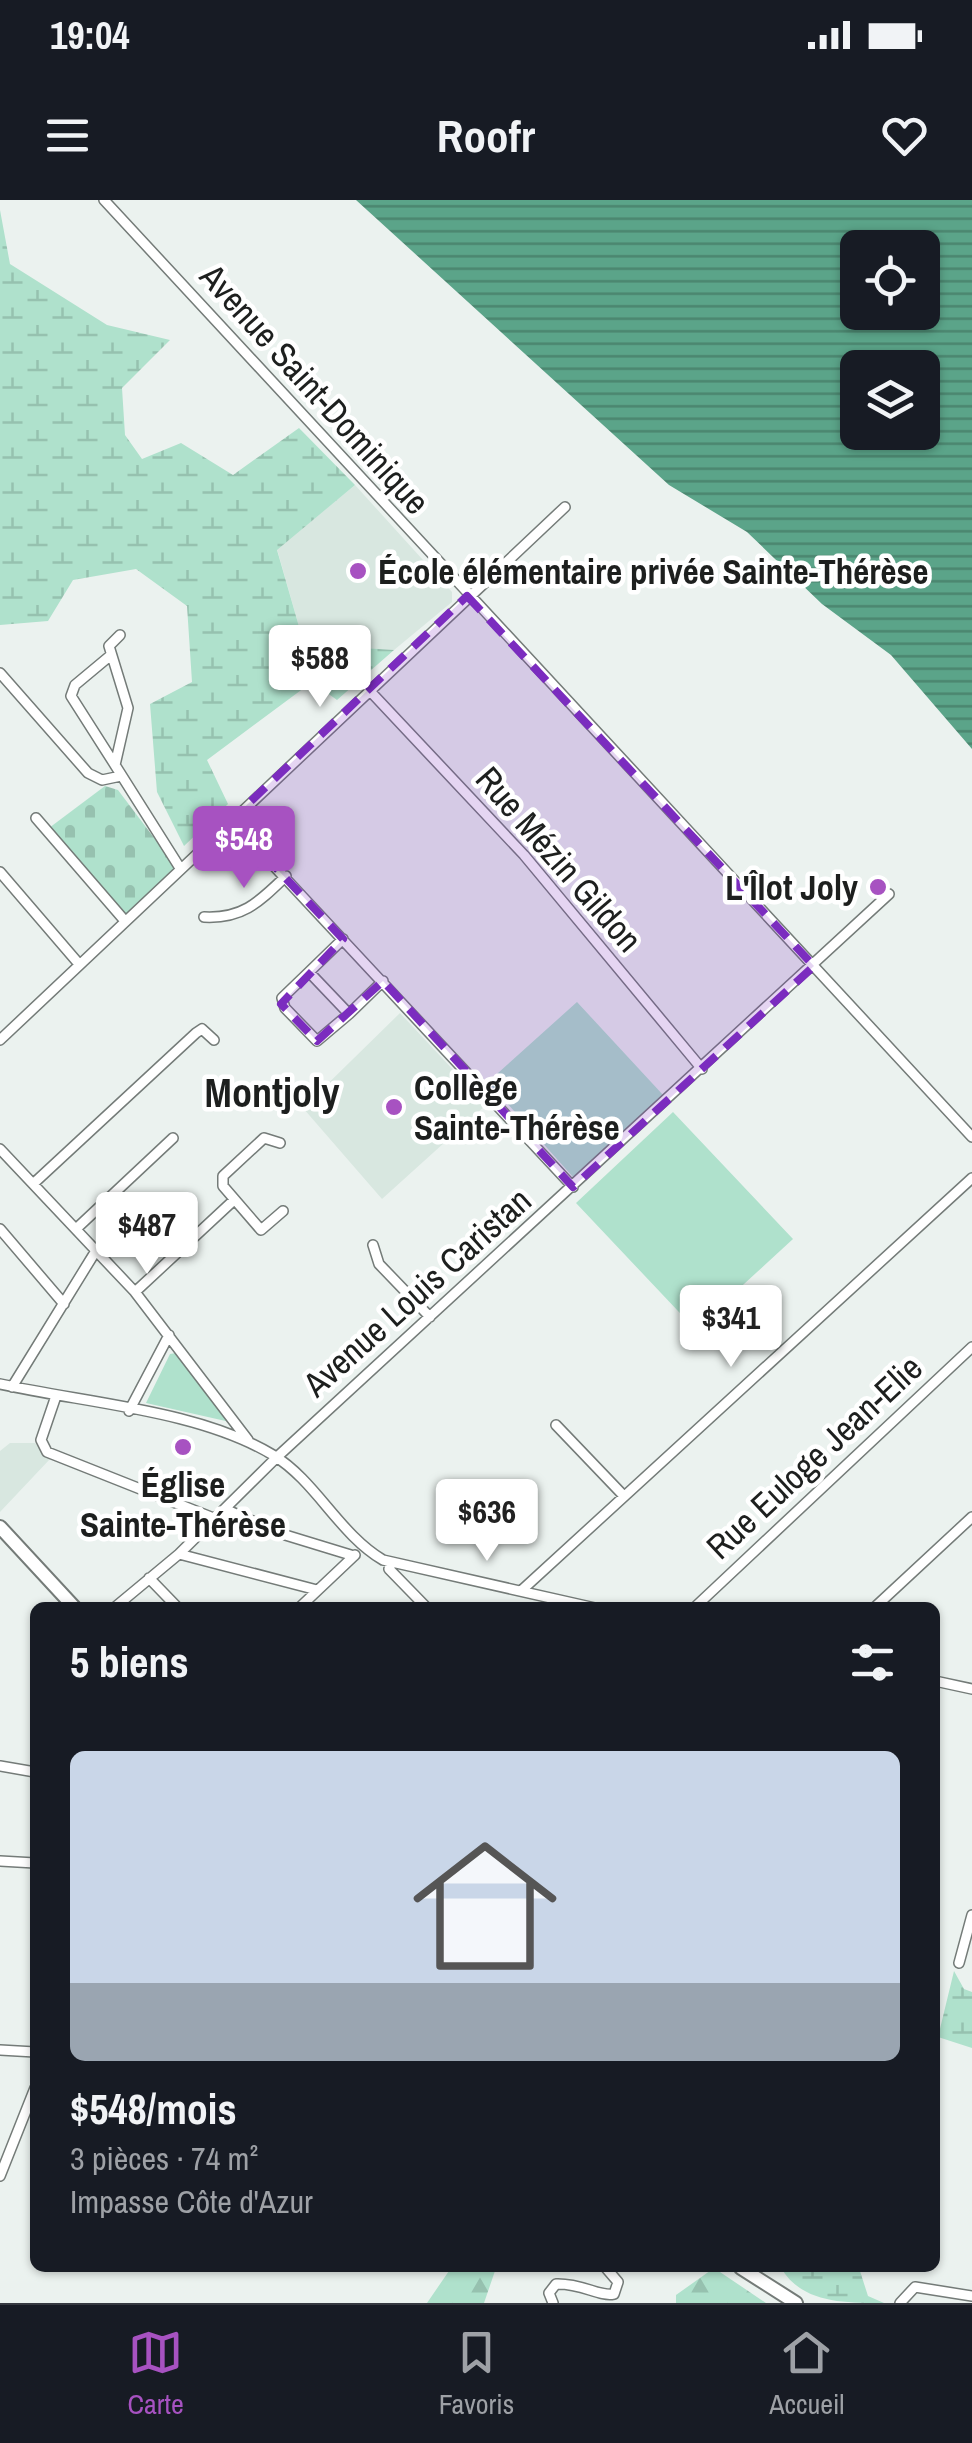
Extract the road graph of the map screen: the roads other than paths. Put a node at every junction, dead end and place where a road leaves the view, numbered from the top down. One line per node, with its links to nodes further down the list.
1 (104, 200): 3 (street, Avenue Saint-Dominique)
2 (565, 506): 3 (street)
3 (468, 596): 7 (street); 20 (street, Avenue Saint-Dominique)
4 (120, 635): 5 (street)
5 (111, 656): 8 (street); 8 (street)
6 (0, 673): 9 (street)
7 (369, 690): 11 (street); 26 (street, Rue Mézin Gildon)
8 (115, 766): 9 (street)
9 (121, 776): 12 (street)
10 (36, 818): 17 (street)
11 (231, 820): 12 (street); 14 (street)
12 (184, 865): 17 (street)
13 (0, 872): 19 (street)
14 (286, 876): 16 (street); 18 (street)
15 (889, 894): 20 (street, Avenue Louis Caristan)
16 (204, 916)
17 (124, 921): 19 (street)
18 (343, 939): 21 (street); 22 (street)
19 (78, 964): 24 (street)
20 (814, 966): 26 (street, Avenue Louis Caristan); 27 (street, Avenue Saint-Dominique)
21 (310, 972): 23 (street); 23 (street)
22 (383, 981): 23 (street); 33 (street)
23 (350, 1014)
24 (0, 1040)
25 (214, 1040): 32 (street)
26 (702, 1069): 33 (street, Avenue Louis Caristan)
27 (972, 1137)
28 (173, 1138): 36 (street)
29 (280, 1144): 34 (street)
30 (0, 1150): 32 (street)
31 (972, 1178): 52 (street)
32 (33, 1184): 36 (street)
33 (573, 1187): 42 (street, Avenue Louis Caristan)
34 (234, 1200): 35 (street); 40 (street)
35 (284, 1211)
36 (77, 1228): 39 (street)
37 (0, 1230): 41 (street)
38 (374, 1245): 42 (street)
39 (98, 1248): 40 (street); 41 (street)
40 (135, 1292): 43 (street)
41 (64, 1304): 46 (street)
42 (430, 1317): 51 (street, Avenue Louis Caristan)
43 (170, 1335): 48 (street); 50 (street)
44 (972, 1347): 70 (street, Rue Euloge Jean-Elie)
45 (0, 1384): 46 (street)
46 (12, 1386): 47 (street)
47 (56, 1396): 48 (street); 55 (street)
48 (129, 1411): 50 (street)
49 (556, 1424): 52 (street)
50 (250, 1442): 51 (street)
51 (276, 1457): 53 (street, Avenue Louis Caristan); 57 (street)
52 (622, 1494): 63 (street)
53 (225, 1509): 55 (street, Avenue Louis Caristan); 59 (street)
54 (972, 1517): 71 (street)
55 (216, 1519): 58 (street, Avenue Louis Caristan)
56 (0, 1527): 64 (street)
57 (365, 1548): 59 (street); 60 (street)
58 (179, 1554): 61 (street, Avenue Louis Caristan); 62 (street)
59 (354, 1556): 62 (street)
60 (392, 1562): 63 (street); 68 (street)
61 (149, 1578): 65 (street, Avenue Louis Caristan); 66 (street)
62 (318, 1590): 67 (street)
63 (522, 1590): 69 (street)
64 (69, 1602)
65 (121, 1602)
66 (172, 1602)
67 (305, 1602)
68 (421, 1602)
69 (571, 1602)
70 (700, 1602)
71 (880, 1602)
72 (940, 1683): 73 (street)
73 (972, 1690)
74 (0, 1766): 75 (street)
75 (30, 1771)
76 (0, 1861): 77 (street)
77 (30, 1864)
78 (972, 1915): 79 (street)
79 (959, 1963)
80 (0, 2050): 81 (street)
81 (30, 2052)
82 (30, 2101): 83 (street)
83 (0, 2176)
84 (609, 2272): 87 (street)
85 (747, 2272): 88 (street)
86 (972, 2296): 89 (street)
87 (553, 2303)
88 (796, 2303)
89 (900, 2303)

